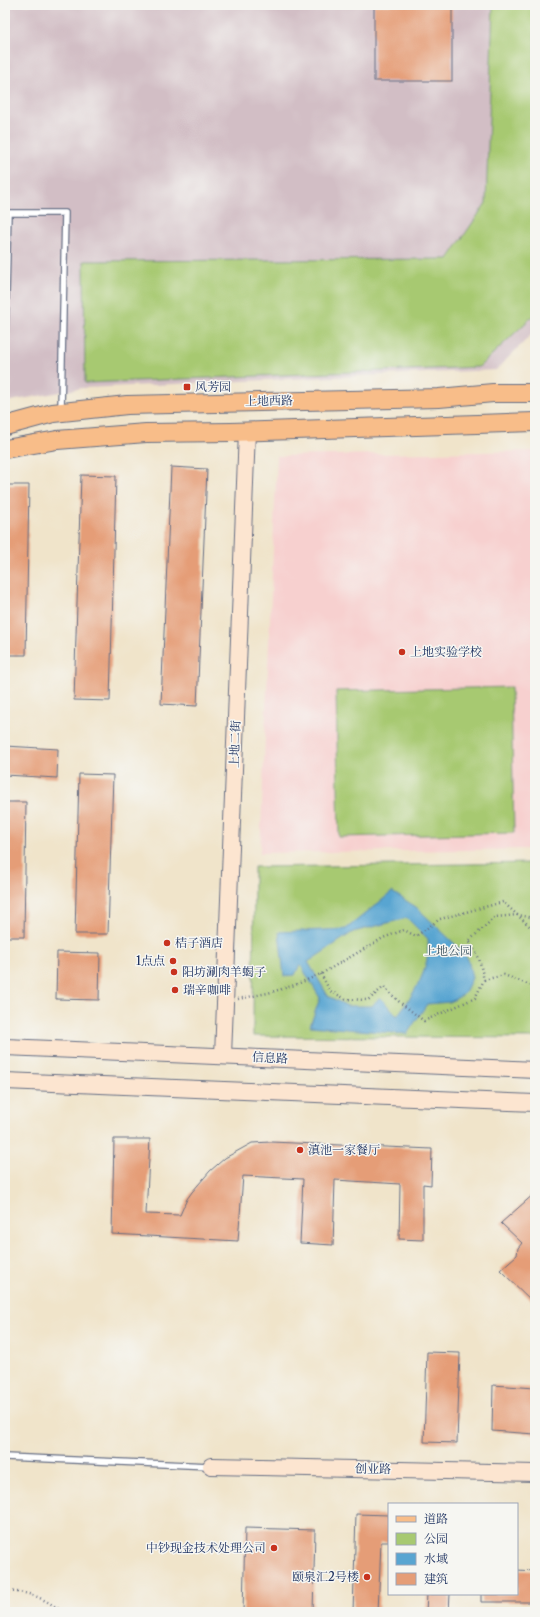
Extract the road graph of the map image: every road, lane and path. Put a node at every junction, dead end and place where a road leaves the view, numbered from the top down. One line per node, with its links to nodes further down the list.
1 (7, 211): 2 (lane); 4 (lane)
2 (5, 334)
3 (535, 393): 4 (main road, 上地西路)
4 (61, 412): 6 (main road, 上地西路)
5 (535, 422): 7 (main road)
6 (5, 426)
7 (247, 431): 8 (main road); 15 (main road, 上地二街)
8 (5, 449)
9 (518, 916): 10 (path); 11 (path); 12 (path); 13 (path)
10 (535, 918)
11 (535, 931)
12 (321, 974): 13 (path); 15 (path)
13 (484, 980): 14 (path)
14 (535, 987)
15 (226, 1002): 17 (main road, 上地二街)
16 (5, 1047): 17 (main road, 信息路)
17 (223, 1056): 18 (main road, 信息路)
18 (535, 1070)
19 (5, 1081): 20 (main road)
20 (535, 1103)
21 (5, 1457): 22 (lane)
22 (211, 1466): 23 (main road, 创业路)
23 (535, 1473)
24 (5, 1592): 25 (path)
25 (63, 1612)

